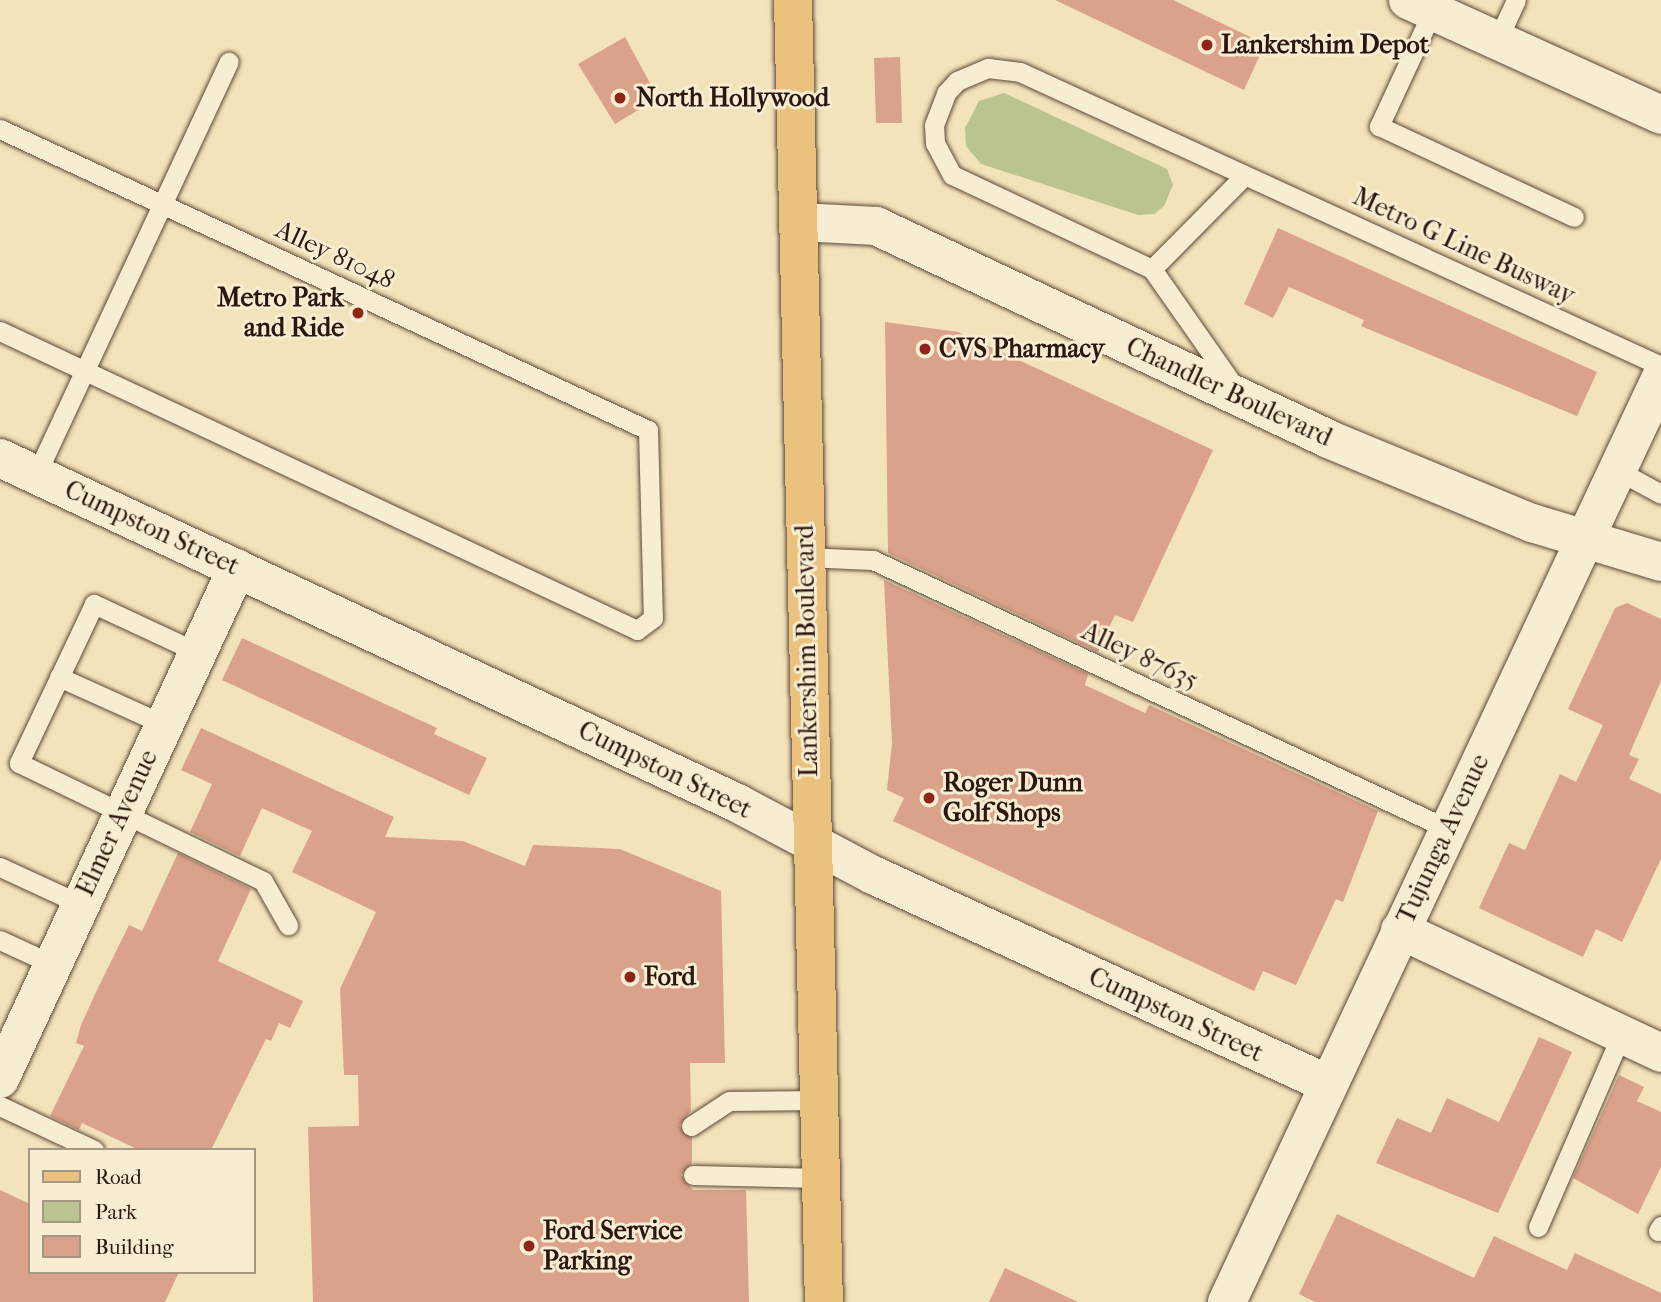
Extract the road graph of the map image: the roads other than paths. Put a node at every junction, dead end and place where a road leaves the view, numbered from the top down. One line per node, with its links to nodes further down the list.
1 (793, 0): 11 (main road, Lankershim Boulevard)
2 (1516, 0): 4 (lane)
3 (1416, 3): 4 (street); 10 (lane)
4 (1497, 41): 6 (street)
5 (229, 62): 9 (lane)
6 (1661, 115)
7 (0, 129): 9 (lane, Alley 81048)
8 (1244, 176): 12 (lane); 12 (lane, Metro G Line Busway); 14 (lane, Metro G Line Busway)
9 (163, 204): 15 (lane); 15 (lane, Alley 81048)
10 (1574, 217)
11 (800, 222): 17 (street, Chandler Boulevard); 23 (main road, Lankershim Boulevard)
12 (1152, 270): 17 (lane)
13 (0, 331): 15 (lane)
14 (1661, 366)
15 (86, 370): 20 (lane)
16 (1661, 377): 19 (street, Tujunga Avenue)
17 (1246, 403): 22 (street, Chandler Boulevard)
18 (0, 458): 20 (street, Cumpston Street)
19 (1617, 470): 21 (lane); 22 (street, Tujunga Avenue)
20 (36, 475): 25 (street, Cumpston Street)
21 (1661, 494)
22 (1586, 536): 24 (street, Chandler Boulevard); 30 (street, Tujunga Avenue)
23 (804, 557): 30 (lane, Alley 87635); 31 (main road, Lankershim Boulevard)
24 (1661, 562)
25 (237, 568): 26 (street, Elmer Avenue); 31 (street, Cumpston Street)
26 (197, 652): 27 (lane); 28 (street, Elmer Avenue)
27 (59, 677): 28 (lane); 29 (lane)
28 (163, 724): 29 (street, Elmer Avenue)
29 (122, 812): 33 (street, Elmer Avenue); 34 (lane)
30 (1448, 829): 35 (street, Tujunga Avenue)
31 (811, 844): 41 (street, Cumpston Street); 42 (main road, Lankershim Boulevard)
32 (0, 867): 33 (lane)
33 (80, 904): 37 (street, Elmer Avenue)
34 (288, 925)
35 (1400, 930): 38 (street); 41 (street, Tujunga Avenue)
36 (0, 940): 37 (lane)
37 (52, 964): 40 (street, Elmer Avenue)
38 (1621, 1035): 39 (street); 48 (lane)
39 (1661, 1053)
40 (0, 1079)
41 (1328, 1084): 50 (street, Tujunga Avenue)
42 (818, 1100): 44 (lane); 47 (main road, Lankershim Boulevard)
43 (0, 1106): 45 (lane)
44 (691, 1126)
45 (90, 1148)
46 (693, 1175): 47 (lane)
47 (821, 1178): 49 (main road, Lankershim Boulevard)
48 (1538, 1227)
49 (824, 1302)
50 (1227, 1302)

